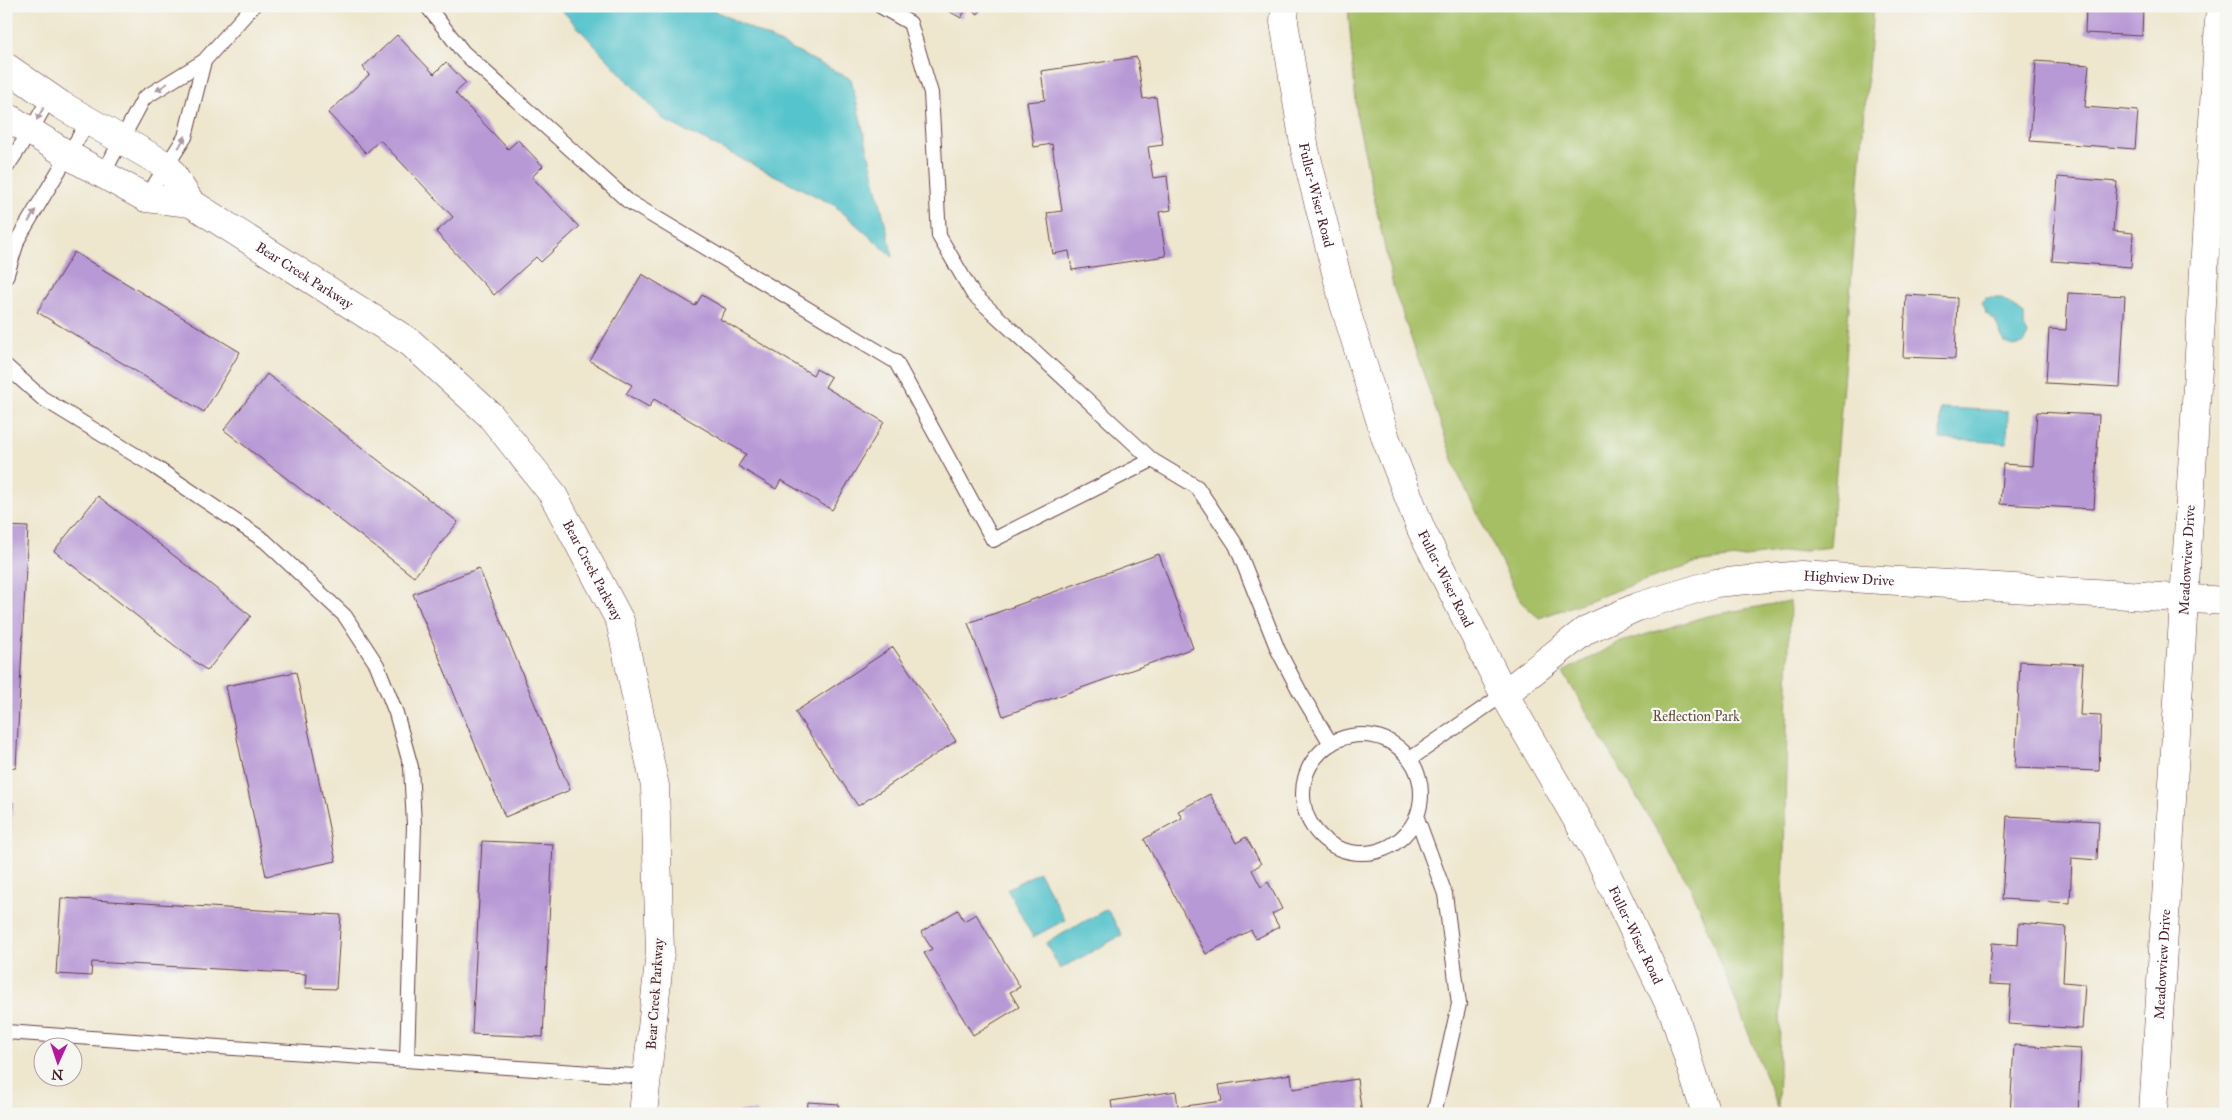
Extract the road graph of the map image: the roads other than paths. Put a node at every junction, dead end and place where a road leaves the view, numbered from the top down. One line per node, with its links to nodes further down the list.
1 (253, 6): 6 (lane)
2 (427, 6): 21 (lane)
3 (880, 6): 21 (lane)
4 (1285, 6): 24 (street, Fuller-Wiser Road)
5 (2220, 6): 22 (street, Meadowview Drive)
6 (204, 61): 12 (lane, one-way to 12); 14 (lane, one-way to 6)
7 (6, 67): 8 (street, Bear Creek Parkway)
8 (50, 97): 10 (street, Bear Creek Parkway); 11 (lane, one-way to 11)
9 (6, 116): 11 (street, Bear Creek Parkway)
10 (89, 120): 12 (street, Bear Creek Parkway); 13 (lane)
11 (30, 132): 13 (street, Bear Creek Parkway); 15 (lane)
12 (122, 139): 14 (street, Bear Creek Parkway); 16 (lane)
13 (68, 154): 16 (street, Bear Creek Parkway); 19 (lane, one-way to 13)
14 (167, 166): 17 (lane); 18 (street, Bear Creek Parkway)
15 (6, 168)
16 (103, 174): 17 (street, Bear Creek Parkway)
17 (146, 198): 18 (street, Bear Creek Parkway)
18 (191, 203): 30 (street, Bear Creek Parkway)
19 (6, 277)
20 (6, 366): 29 (lane)
21 (1152, 460): 25 (lane)
22 (2184, 598): 23 (street, Highview Drive); 24 (street, Highview Drive); 34 (street, Meadowview Drive)
23 (2226, 601)
24 (1504, 694): 26 (lane); 33 (street, Fuller-Wiser Road)
25 (1331, 744): 26 (lane); 27 (lane)
26 (1410, 759): 27 (lane)
27 (1417, 818): 32 (lane)
28 (6, 1032): 29 (lane)
29 (408, 1060): 30 (lane)
30 (648, 1077): 31 (street, Bear Creek Parkway)
31 (643, 1114)
32 (1434, 1114)
33 (1706, 1114)
34 (2153, 1114)

